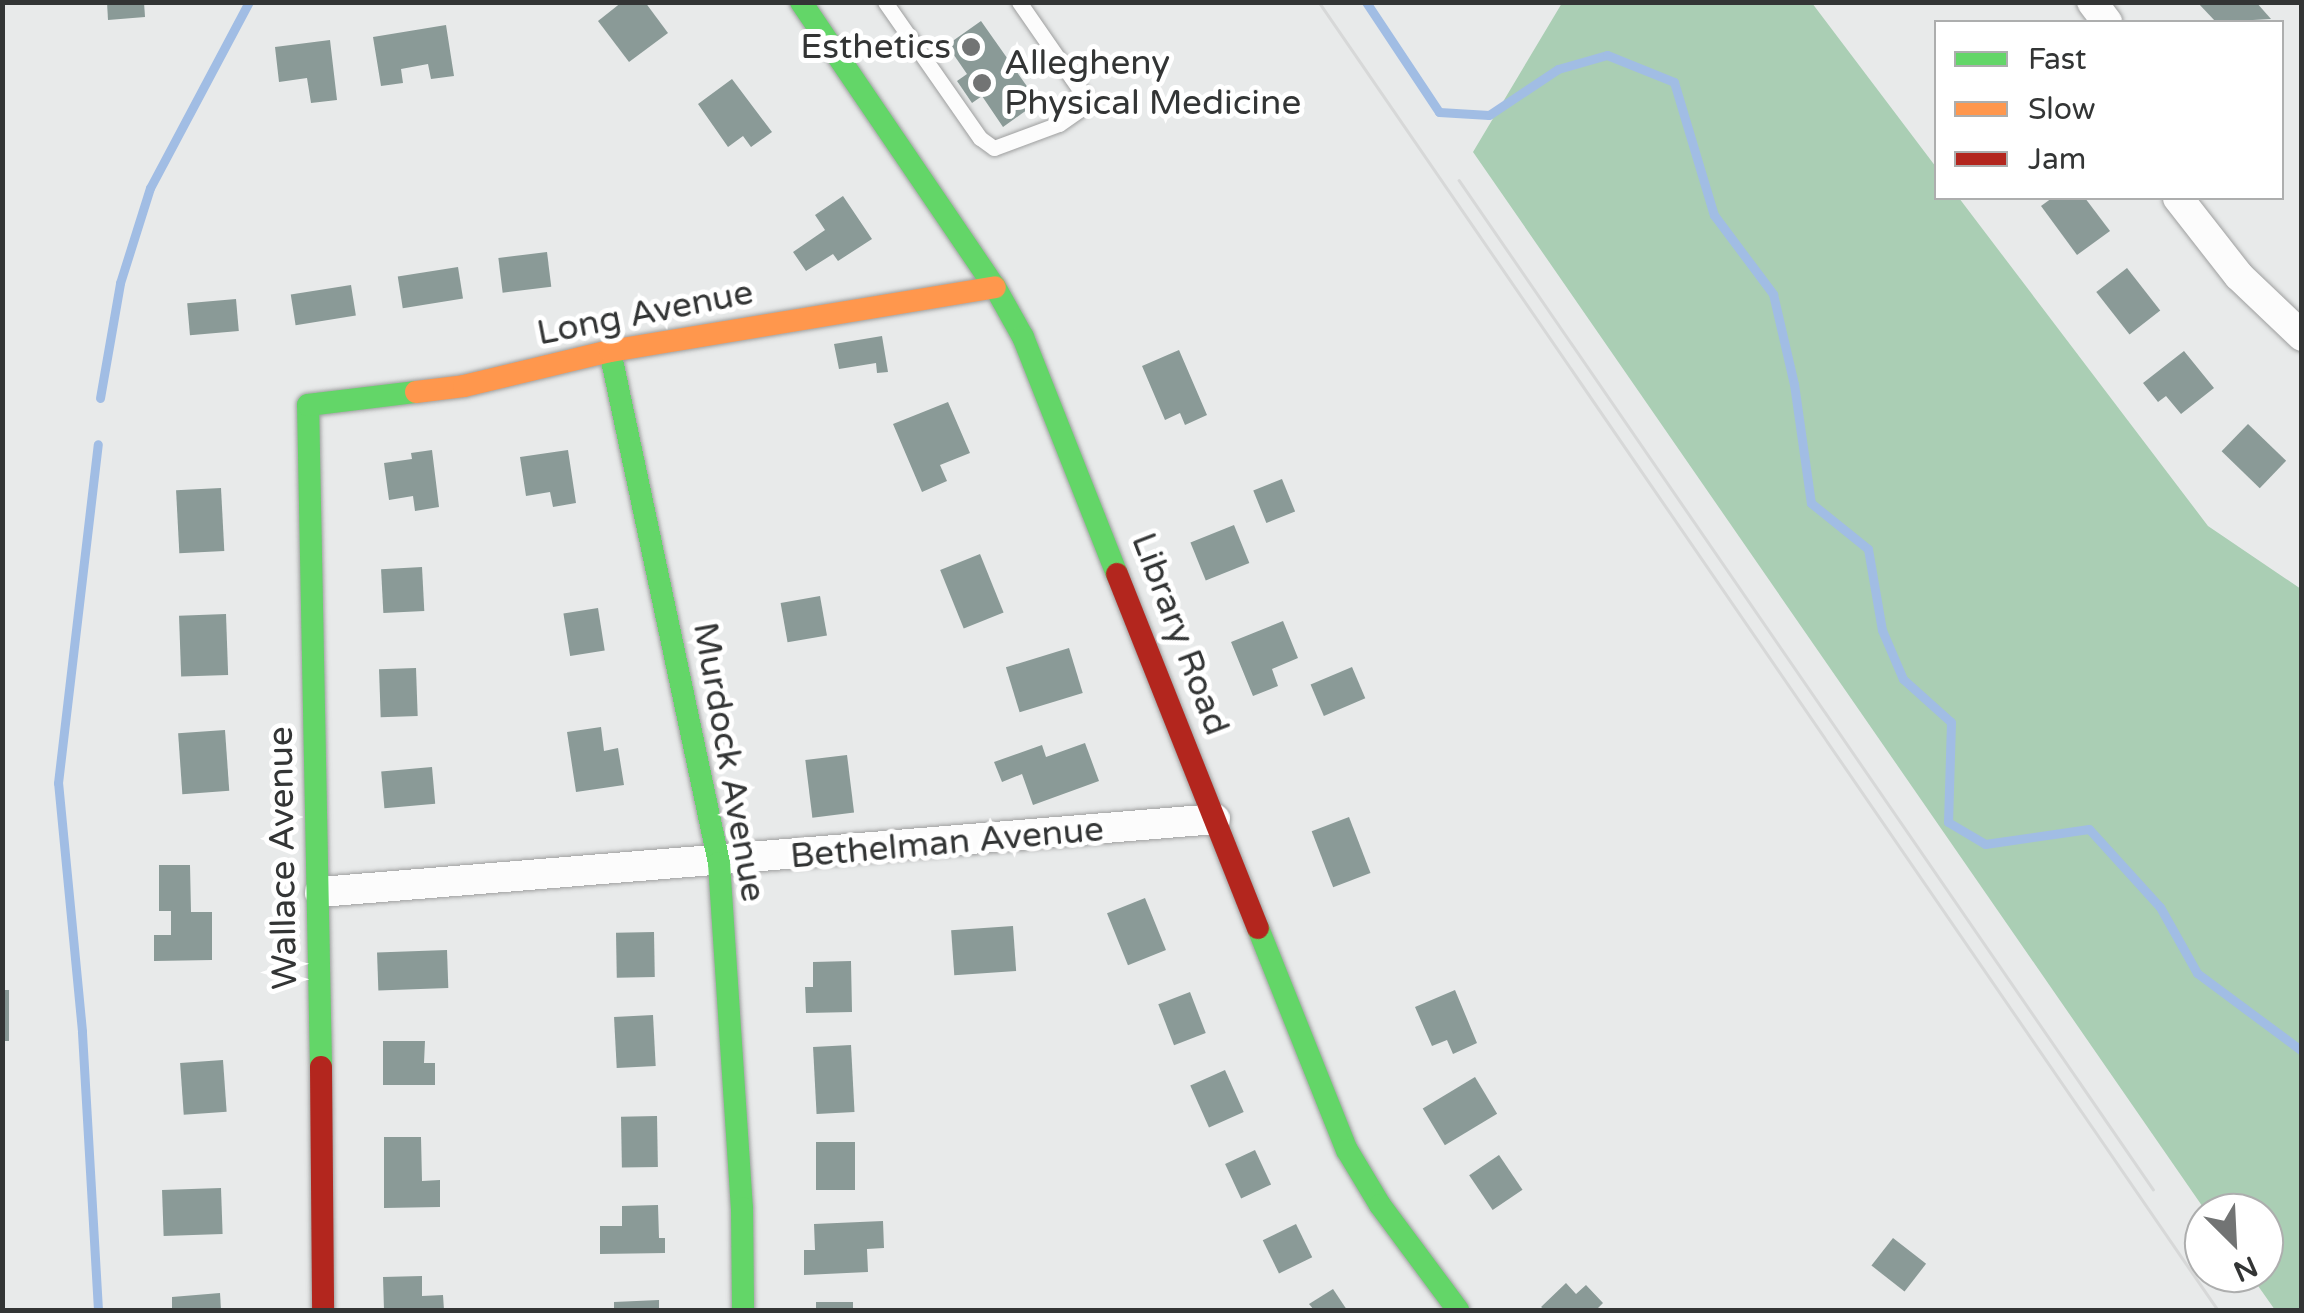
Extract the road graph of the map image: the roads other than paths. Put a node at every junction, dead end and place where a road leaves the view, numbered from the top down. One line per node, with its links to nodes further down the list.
1 (801, 2): 5 (street, Library Road)
2 (885, 2): 3 (lane)
3 (1019, 2)
4 (2180, 200): 6 (street)
5 (994, 287): 7 (street, Long Avenue); 9 (street, Library Road)
6 (2302, 336)
7 (610, 351): 8 (street, Long Avenue); 10 (street, Murdock Avenue)
8 (308, 405): 11 (street, Wallace Avenue)
9 (1215, 819): 10 (street, Bethelman Avenue); 14 (street, Library Road)
10 (719, 863): 11 (street, Bethelman Avenue); 13 (street, Murdock Avenue)
11 (320, 892): 12 (street, Wallace Avenue)
12 (322, 1310)
13 (743, 1310)
14 (1458, 1310)

